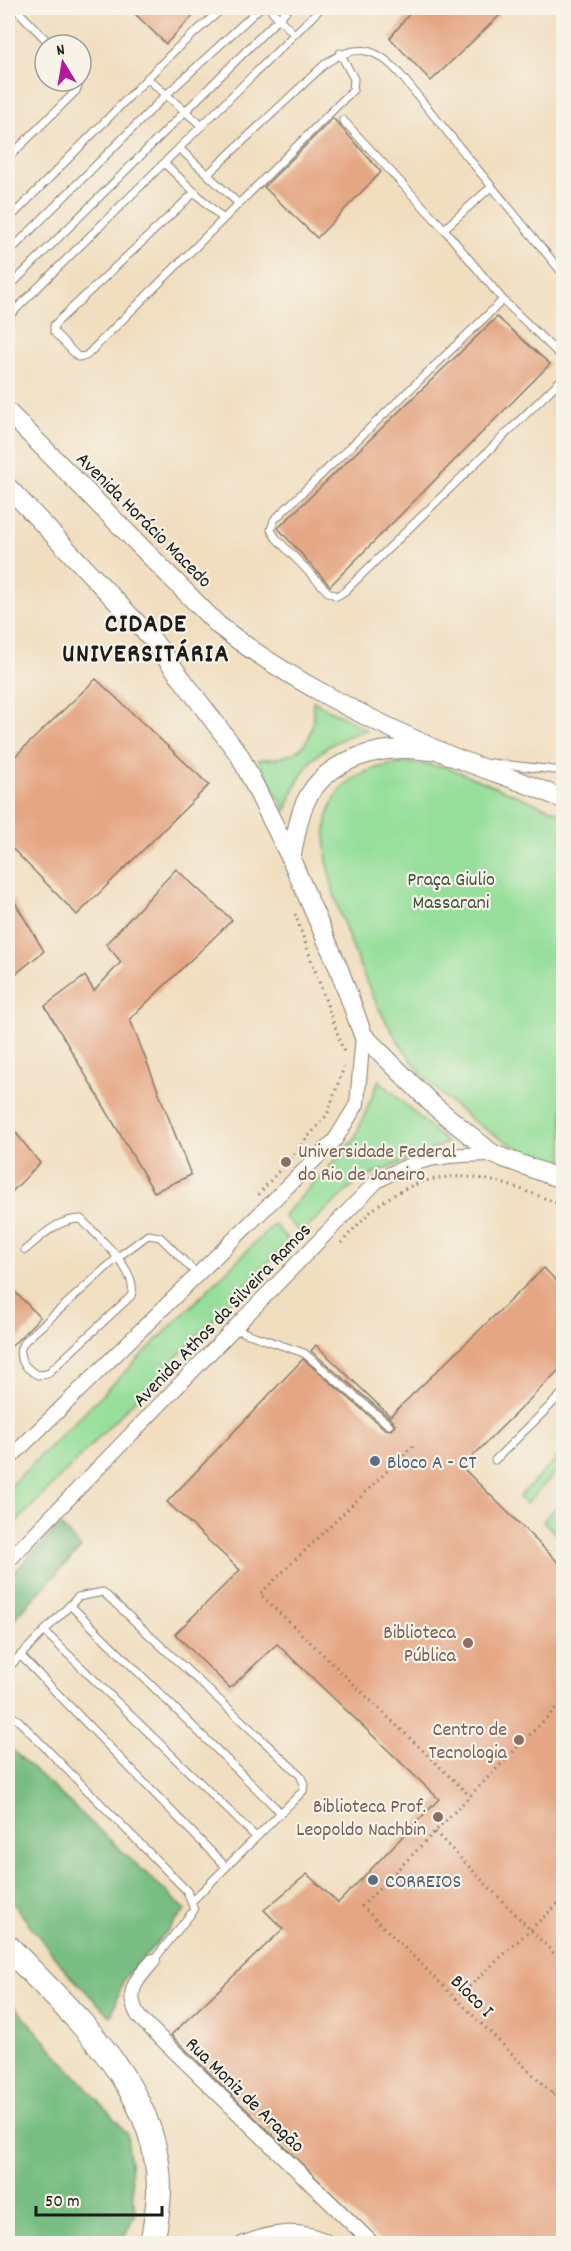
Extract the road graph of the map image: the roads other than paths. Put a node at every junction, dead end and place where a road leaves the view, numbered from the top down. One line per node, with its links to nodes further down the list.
1 (15, 8): 8 (lane)
2 (223, 8): 11 (lane)
3 (260, 8): 13 (lane)
4 (269, 8): 7 (lane)
5 (289, 8): 7 (lane)
6 (321, 8): 9 (lane)
7 (279, 17): 9 (lane); 14 (lane)
8 (39, 33)
9 (294, 34): 16 (lane)
10 (340, 53): 20 (lane); 21 (lane); 23 (lane)
11 (147, 78): 13 (lane); 25 (lane)
12 (74, 93): 18 (lane)
13 (166, 95): 14 (lane); 27 (lane)
14 (185, 111): 16 (lane); 29 (lane)
15 (343, 120): 26 (lane)
16 (202, 126): 17 (lane)
17 (179, 148): 19 (lane); 20 (lane)
18 (8, 158)
19 (164, 163): 22 (lane); 31 (lane)
20 (208, 174): 23 (lane)
21 (491, 187): 26 (lane); 28 (lane)
22 (195, 192): 24 (lane); 24 (lane)
23 (238, 203): 24 (lane)
24 (222, 218)
25 (8, 220)
26 (444, 229): 30 (lane)
27 (8, 254)
28 (564, 275)
29 (8, 288)
30 (503, 300): 32 (lane); 33 (lane)
31 (8, 317)
32 (564, 359)
33 (564, 377)
34 (8, 412): 38 (street, Avenida Horácio Macedo)
35 (8, 487): 37 (street)
36 (8, 498): 37 (street)
37 (51, 532): 42 (street)
38 (446, 754): 39 (street); 42 (street)
39 (465, 761): 40 (lane); 41 (street)
40 (564, 771)
41 (564, 800)
42 (291, 859): 43 (street)
43 (363, 1035): 44 (street); 48 (street)
44 (493, 1154): 45 (street); 49 (street, Avenida Athos da Silveira Ramos)
45 (564, 1180)
46 (25, 1250): 47 (lane)
47 (118, 1257): 47 (lane); 48 (lane)
48 (197, 1274): 52 (street)
49 (234, 1329): 51 (lane); 54 (street, Avenida Athos da Silveira Ramos)
50 (564, 1392): 53 (lane)
51 (389, 1425)
52 (8, 1460)
53 (495, 1460)
54 (8, 1561)
55 (70, 1605): 56 (lane); 60 (lane); 60 (lane)
56 (44, 1631): 57 (lane); 61 (lane)
57 (20, 1655): 58 (lane); 62 (lane)
58 (8, 1668)
59 (8, 1714): 63 (lane)
60 (281, 1813): 61 (lane)
61 (256, 1837): 62 (lane)
62 (226, 1867): 63 (lane)
63 (192, 1901): 65 (lane)
64 (8, 1947): 66 (highway)
65 (153, 1961): 69 (street, Rua Moniz de Aragão)
66 (152, 2244)
67 (242, 2244): 68 (street)
68 (331, 2244)
69 (373, 2244)

